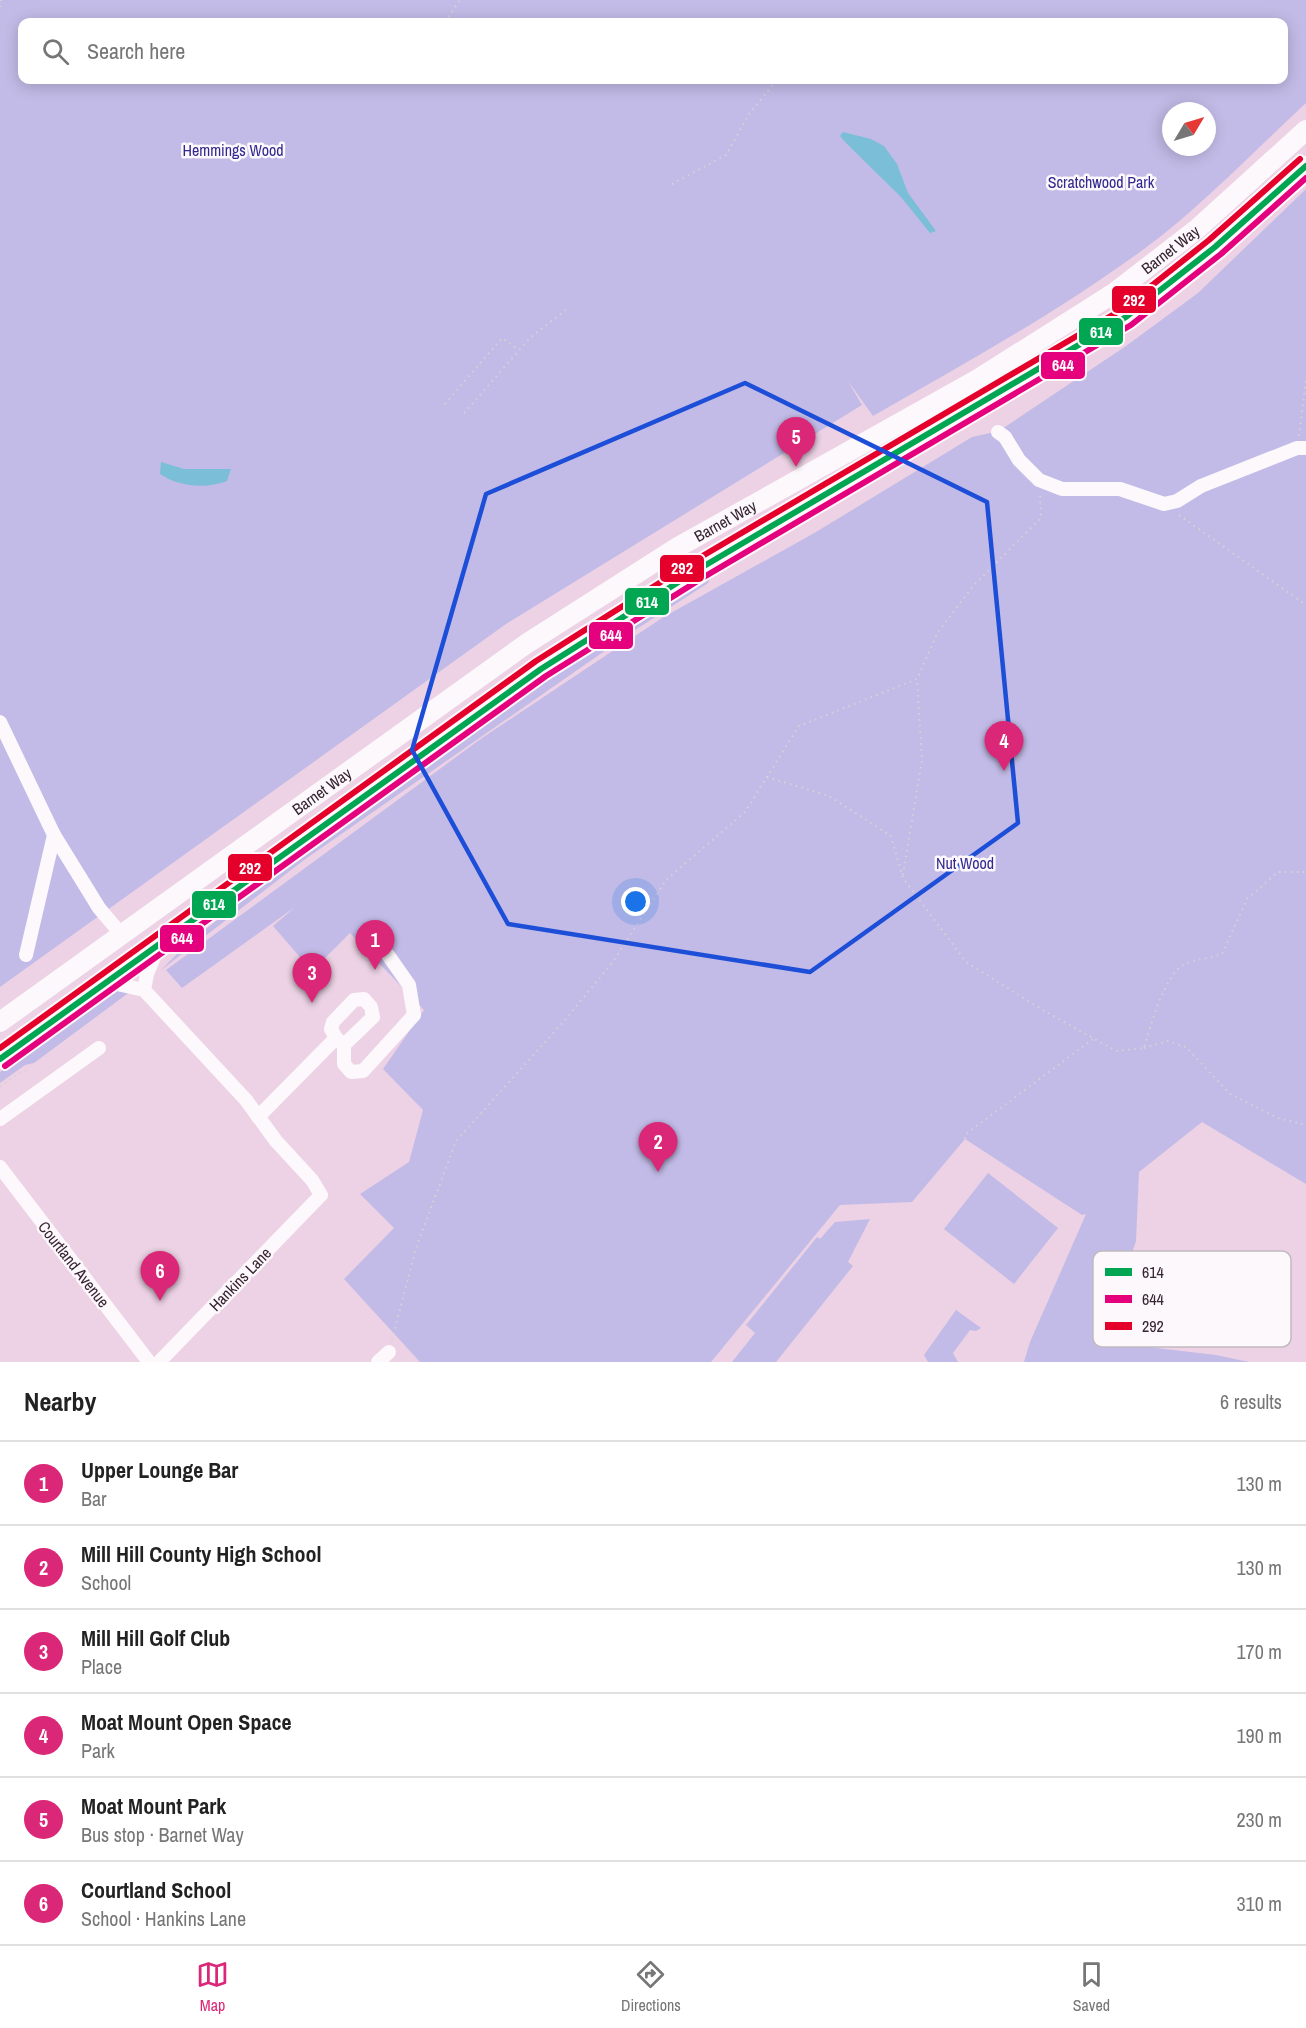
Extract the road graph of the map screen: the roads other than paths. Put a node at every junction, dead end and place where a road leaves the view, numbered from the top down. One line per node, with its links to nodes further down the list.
1 (1306, 130): 7 (highway, Barnet Way)
2 (1306, 166): 8 (highway, Barnet Way)
3 (998, 432): 4 (street)
4 (1302, 448)
5 (0, 722): 6 (street)
6 (54, 835): 7 (street); 9 (street)
7 (121, 934): 13 (highway, Barnet Way)
8 (158, 945): 11 (highway, Barnet Way); 12 (street)
9 (26, 955)
10 (388, 955): 16 (street)
11 (108, 982): 12 (street); 15 (highway, Barnet Way)
12 (144, 990): 16 (street)
13 (0, 1022)
14 (99, 1048): 17 (street)
15 (0, 1059)
16 (258, 1117): 21 (street, Hankins Lane)
17 (0, 1119)
18 (0, 1167): 20 (street, Courtland Avenue)
19 (389, 1352): 22 (street)
20 (148, 1362)
21 (159, 1362)
22 (378, 1362)

